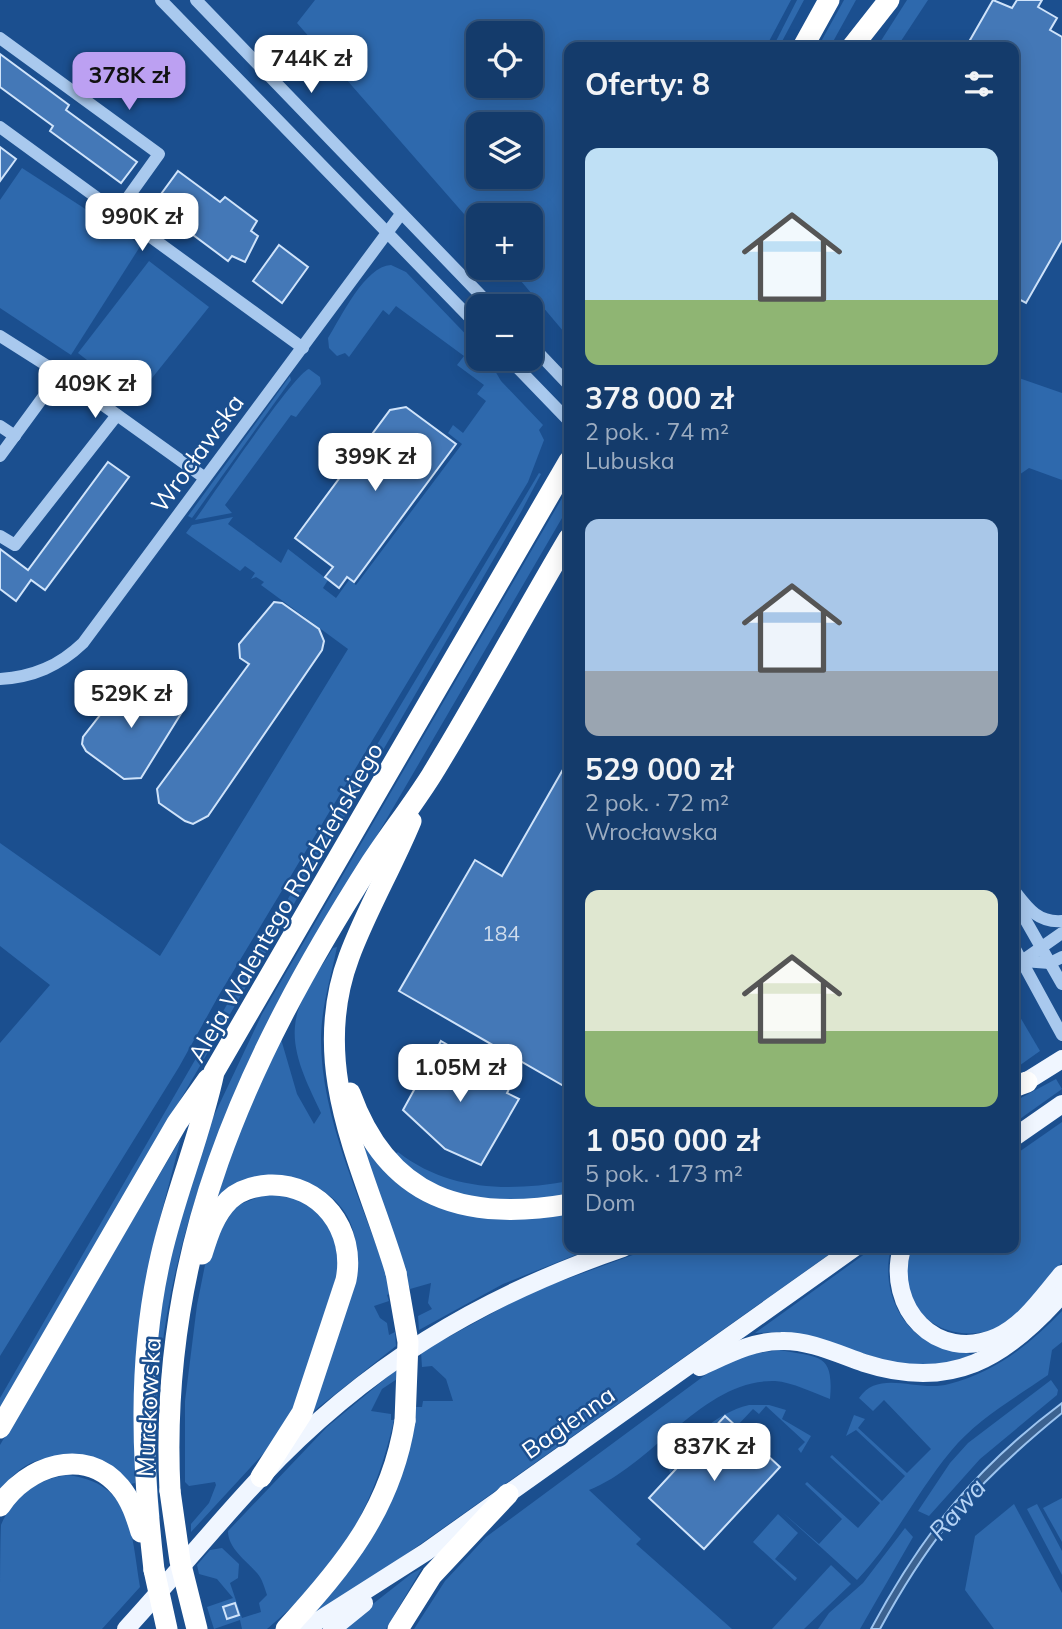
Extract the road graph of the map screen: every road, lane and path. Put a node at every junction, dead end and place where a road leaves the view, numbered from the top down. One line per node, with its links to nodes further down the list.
1 (161, 0): 15 (street)
2 (196, 0): 14 (street)
3 (822, 0): 7 (highway)
4 (830, 0): 7 (highway)
5 (874, 0): 10 (highway)
6 (889, 0): 11 (highway)
7 (814, 28): 9 (highway)
8 (0, 38): 13 (street)
9 (806, 42)
10 (853, 42)
11 (855, 42)
12 (0, 127): 13 (street)
13 (116, 214): 19 (street)
14 (401, 214): 15 (street, Wrocławska); 16 (street)
15 (386, 231): 17 (street); 19 (street, Wrocławska)
16 (479, 294)
17 (466, 314)
18 (0, 335): 22 (street)
19 (303, 348): 30 (street, Wrocławska)
20 (543, 357): 23 (street)
21 (521, 371): 25 (street)
22 (60, 374): 24 (street); 27 (street)
23 (564, 379)
24 (117, 415): 30 (street); 31 (street)
25 (564, 416)
26 (0, 426): 27 (street)
27 (15, 436): 28 (street)
28 (0, 456)
29 (564, 470): 47 (highway, Aleja Walentego Roździeńskiego)
30 (205, 478): 33 (street, Wrocławska)
31 (0, 536)
32 (564, 547): 34 (highway)
33 (0, 679)
34 (430, 776): 45 (highway); 57 (highway)
35 (1019, 897): 37 (street)
36 (1019, 908): 39 (street)
37 (1062, 921)
38 (1062, 933): 39 (street)
39 (1042, 948): 41 (street); 42 (street)
40 (1019, 956): 42 (street)
41 (1056, 960): 42 (street); 43 (street)
42 (1022, 961): 44 (street)
43 (1062, 982)
44 (1062, 1035)
45 (335, 1055): 51 (highway); 68 (highway, bridge)
46 (1062, 1059): 48 (main road)
47 (214, 1072): 59 (highway); 63 (highway, Aleja Walentego Roździeńskiego)
48 (1019, 1085)
49 (1062, 1104): 50 (main road)
50 (1019, 1134)
51 (564, 1205)
52 (610, 1253): 60 (main road)
53 (848, 1253): 58 (main road, Bagienna)
54 (901, 1253): 55 (main road)
55 (1062, 1274)
56 (1062, 1294): 58 (main road)
57 (182, 1312): 60 (highway); 67 (highway, Murckowska, bridge)
58 (665, 1382): 61 (main road, Bagienna)
59 (0, 1428)
60 (261, 1477): 65 (main road)
61 (508, 1494): 64 (main road, Bagienna); 71 (highway)
62 (0, 1506): 63 (highway)
63 (145, 1530): 66 (highway, bridge)
64 (426, 1552): 69 (main road, Bagienna); 70 (main road)
65 (127, 1626)
66 (167, 1629)
67 (197, 1629)
68 (286, 1629)
69 (304, 1629)
70 (332, 1629)
71 (398, 1629)

